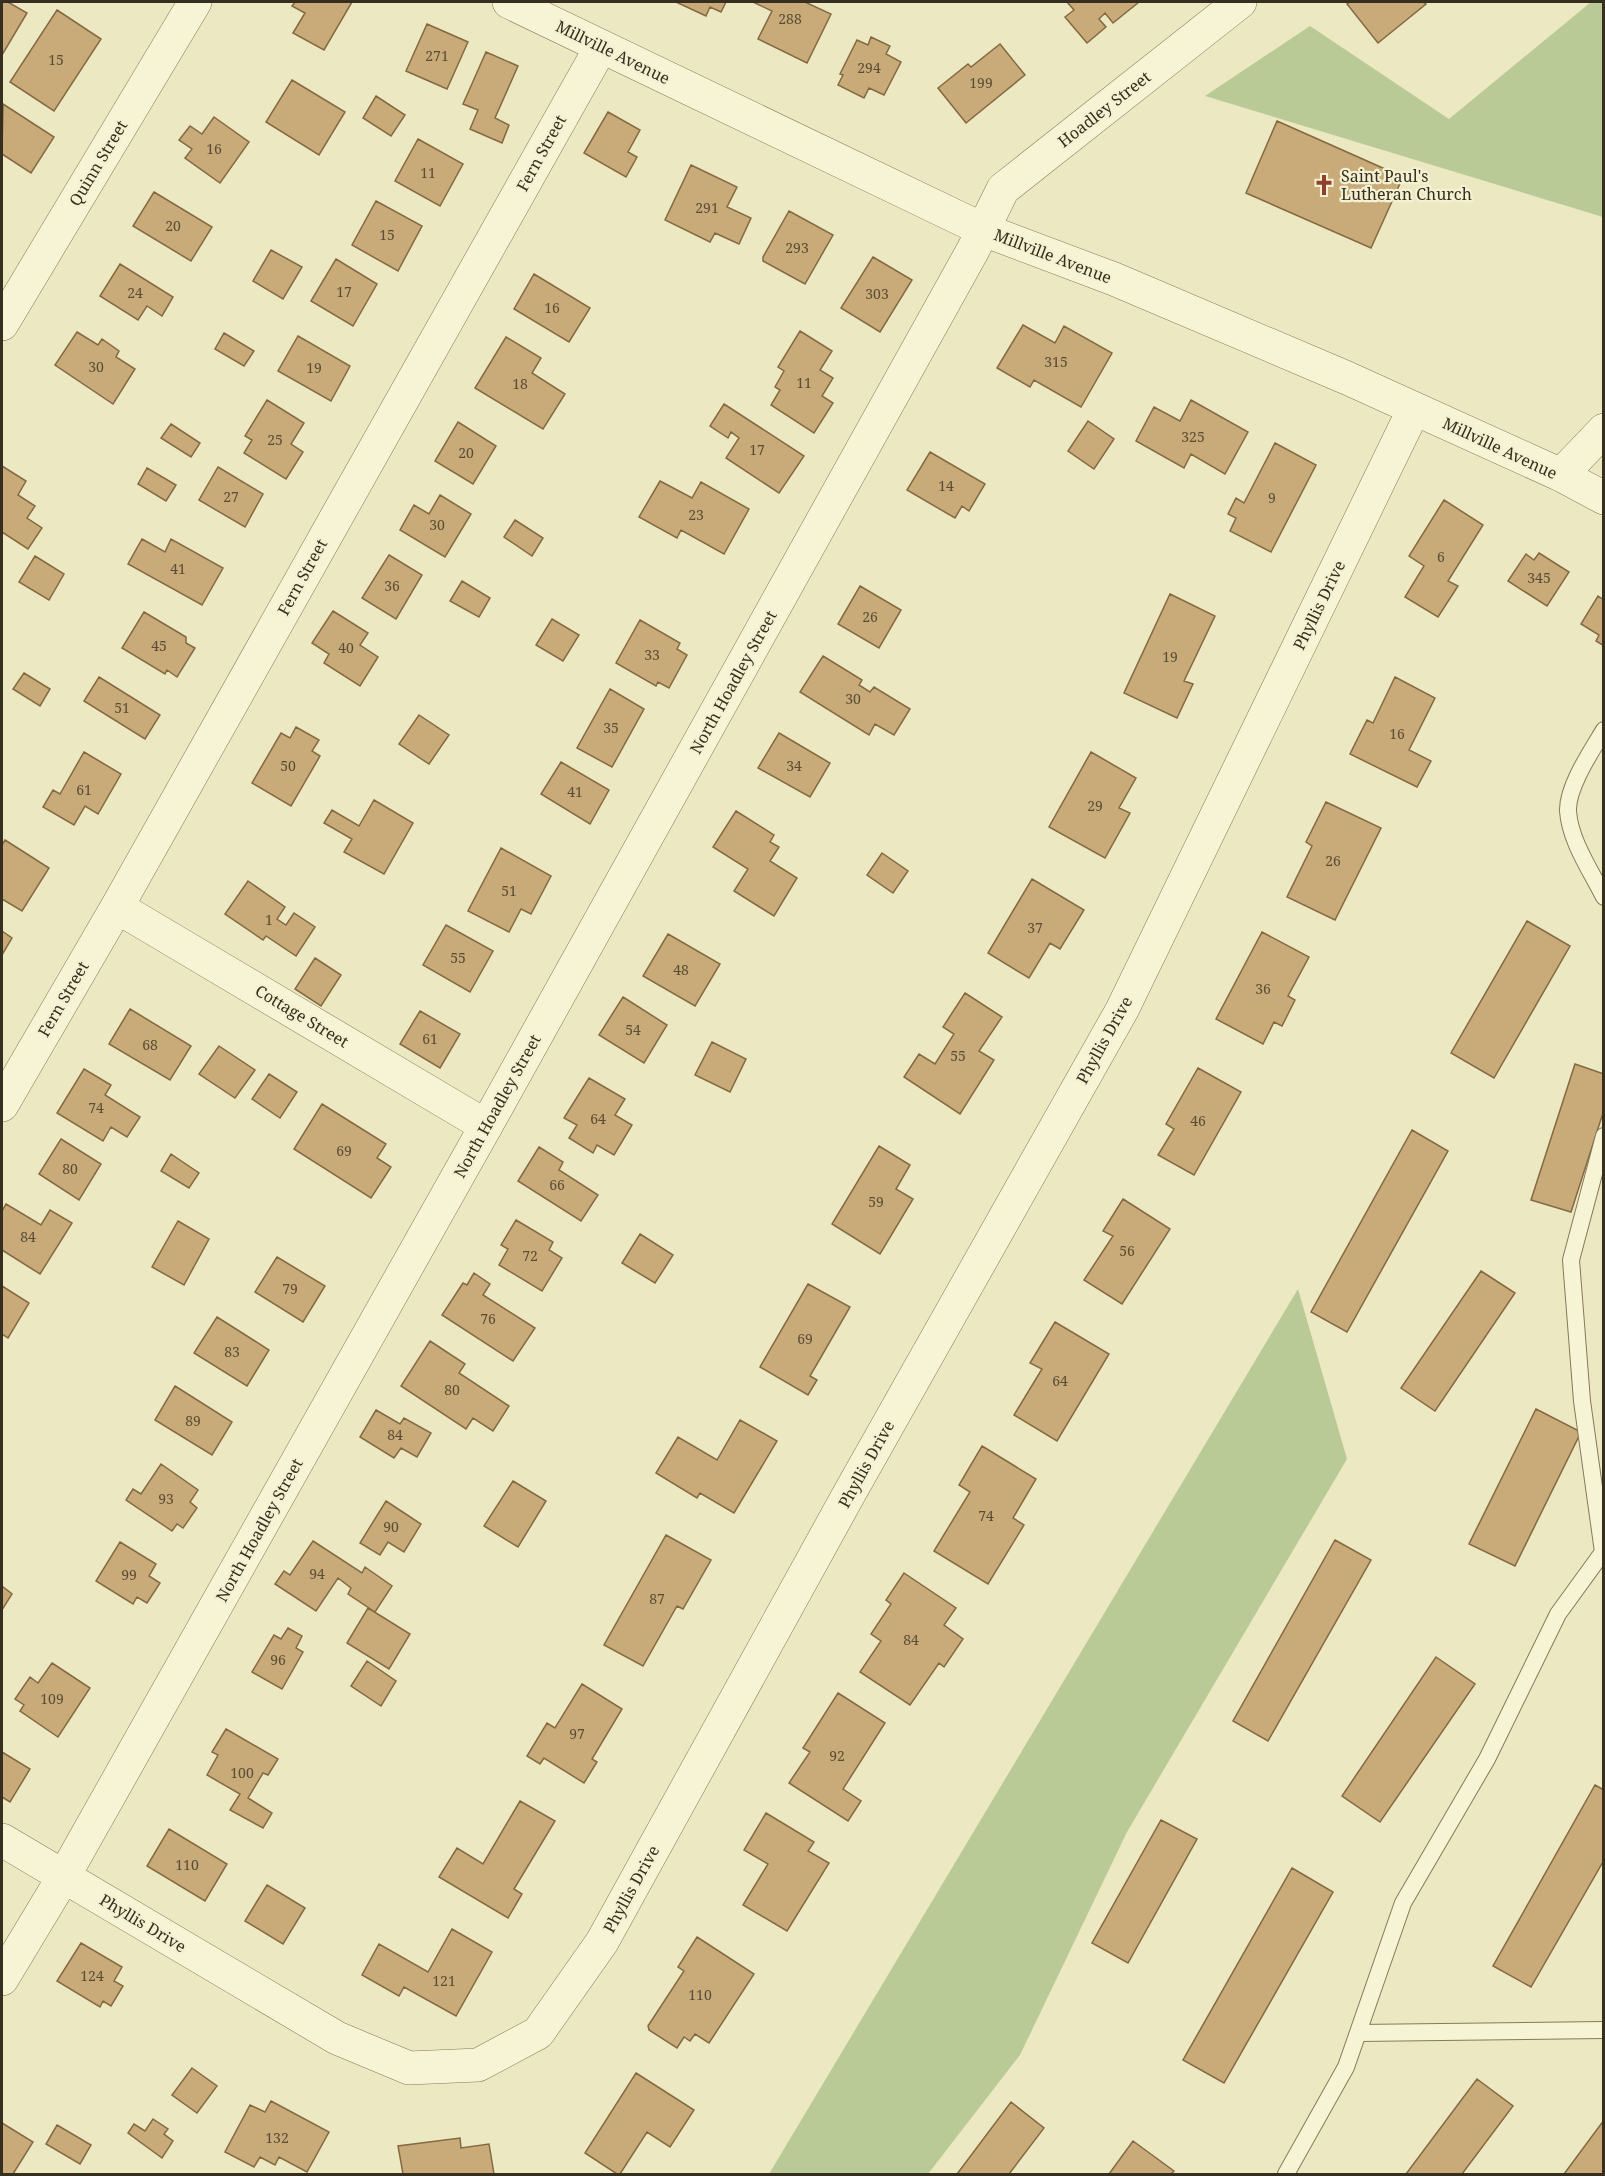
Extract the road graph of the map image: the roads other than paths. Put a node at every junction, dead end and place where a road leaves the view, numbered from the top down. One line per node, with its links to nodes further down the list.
1 (195, 2): 6 (street, Quinn Street)
2 (509, 2): 4 (street, Millville Avenue)
3 (1240, 2): 5 (street, Hoadley Street)
4 (601, 47): 5 (street, Millville Avenue); 13 (street, Fern Street)
5 (984, 230): 7 (street, Millville Avenue); 15 (street, North Hoadley Street)
6 (2, 324)
7 (1414, 409): 9 (street, Millville Avenue); 19 (street, Phyllis Drive)
8 (1604, 430): 9 (street)
9 (1561, 475): 10 (street, Millville Avenue)
10 (1604, 498)
11 (1604, 730): 12 (lane)
12 (1604, 897)
13 (117, 907): 14 (street, Fern Street); 15 (street, Cottage Street)
14 (2, 1105)
15 (486, 1126): 19 (street, North Hoadley Street)
16 (1604, 1136): 17 (lane)
17 (1603, 1553): 22 (lane)
18 (2, 1840): 19 (street, Phyllis Drive)
19 (64, 1876): 20 (street, North Hoadley Street)
20 (2, 1979)
21 (1604, 2030): 22 (lane)
22 (1358, 2033): 23 (lane)
23 (1286, 2175)

